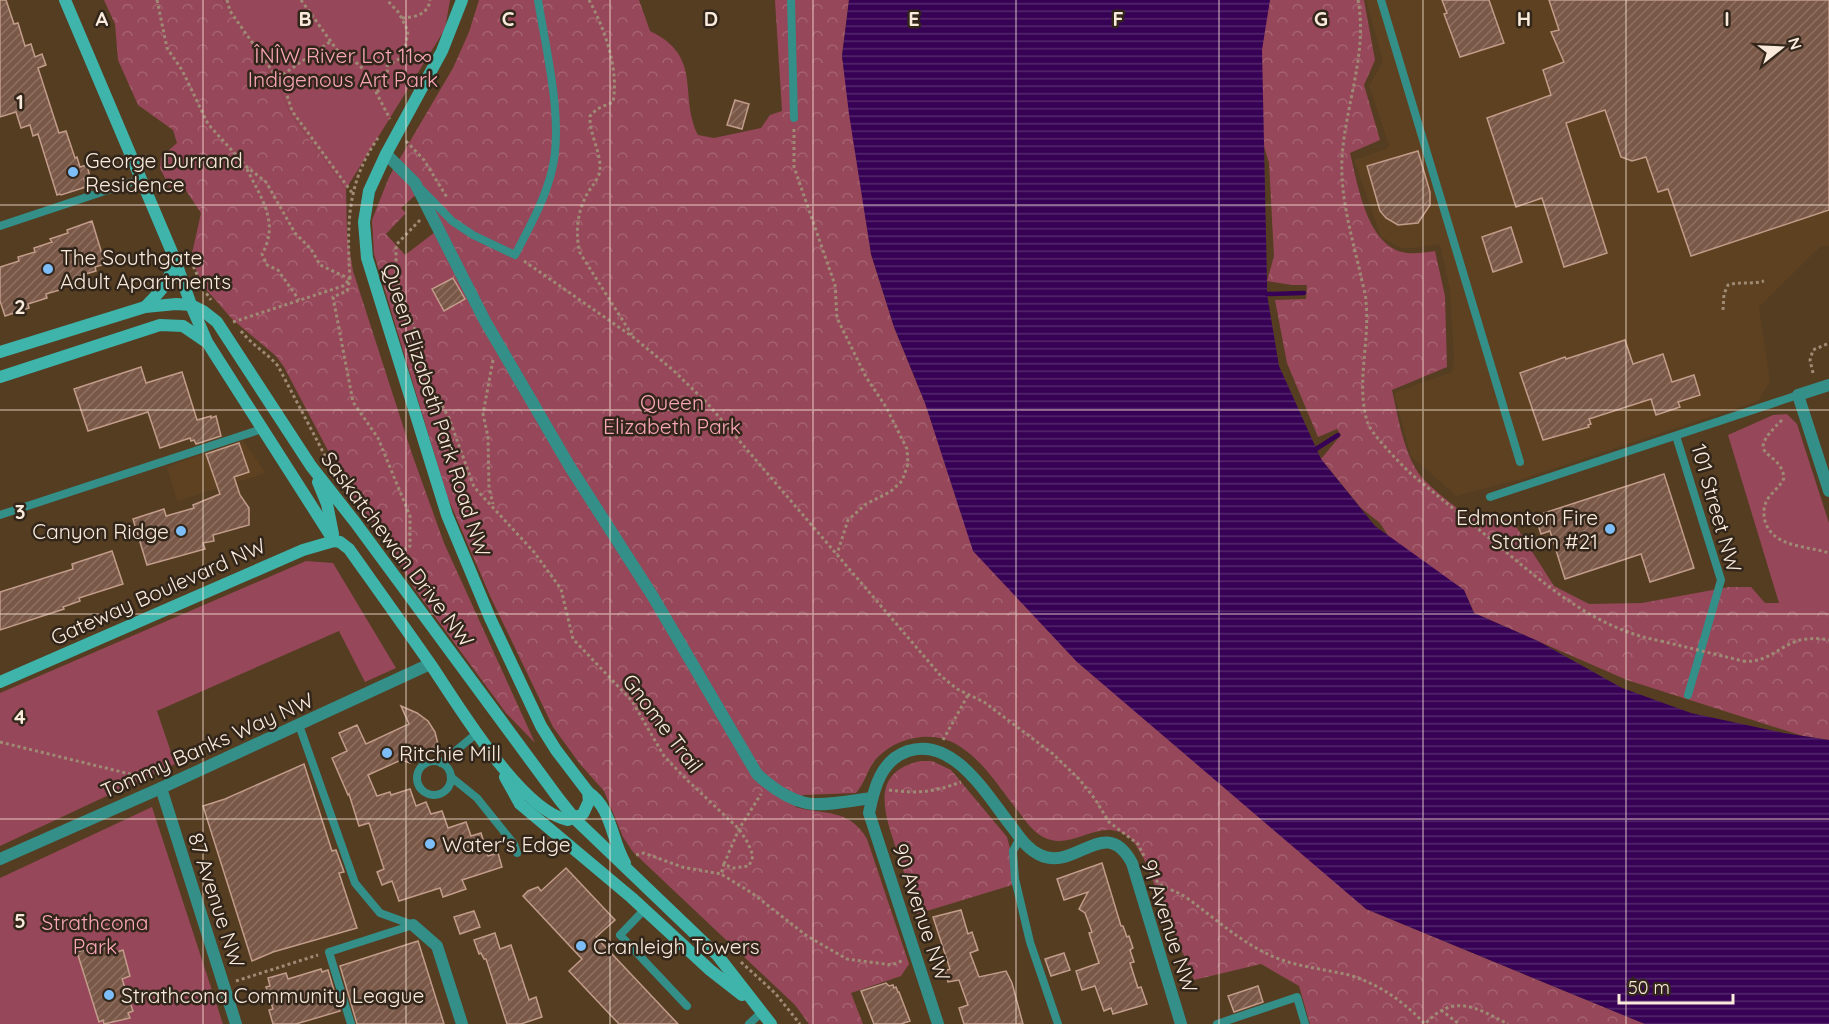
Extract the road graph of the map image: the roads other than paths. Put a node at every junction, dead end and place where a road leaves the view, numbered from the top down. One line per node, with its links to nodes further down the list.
1 (65, 0): 8 (main road, Saskatchewan Drive NW)
2 (462, 0): 7 (main road, Queen Elizabeth Park Road NW)
3 (538, 0): 9 (lane)
4 (791, 0): 6 (lane)
5 (1381, 0): 21 (lane)
6 (794, 118)
7 (386, 154): 9 (street); 36 (main road, Queen Elizabeth Park Road NW)
8 (141, 179): 10 (lane); 11 (main road, Saskatchewan Drive NW)
9 (415, 183): 37 (street)
10 (0, 226)
11 (174, 257): 12 (main road, Saskatchewan Drive NW); 13 (main road)
12 (190, 305): 13 (main road); 14 (main road, Saskatchewan Drive NW); 22 (main road, Saskatchewan Drive NW)
13 (145, 307): 15 (main road)
14 (207, 342): 16 (main road); 19 (main road, Saskatchewan Drive NW)
15 (0, 352)
16 (0, 376)
17 (1829, 385): 18 (street, 101 Street NW)
18 (1798, 395): 20 (lane, 101 Street NW); 23 (street)
19 (262, 429): 25 (lane); 26 (main road, Saskatchewan Drive NW)
20 (1676, 436): 24 (lane, 101 Street NW); 29 (lane, 101 Street NW)
21 (1520, 462)
22 (311, 466): 26 (main road); 38 (main road, Saskatchewan Drive NW)
23 (1829, 490)
24 (1490, 497)
25 (0, 515)
26 (334, 541): 27 (main road, Saskatchewan Drive NW); 28 (main road, Gateway Boulevard NW)
27 (430, 664): 30 (street, Tommy Banks Way NW); 31 (main road, Saskatchewan Drive NW)
28 (0, 682)
29 (1689, 695)
30 (299, 725): 35 (street, Tommy Banks Way NW); 44 (lane)
31 (477, 733): 32 (main road, Saskatchewan Drive NW); 33 (lane)
32 (497, 761): 38 (main road, Saskatchewan Drive NW); 43 (main road, Saskatchewan Drive NW)
33 (441, 763): 34 (lane); 34 (lane)
34 (451, 777): 40 (lane)
35 (160, 788): 41 (street, Tommy Banks Way NW); 47 (street, 87 Avenue NW)
36 (588, 792): 38 (main road); 42 (main road, Queen Elizabeth Park Road NW)
37 (874, 793): 39 (street); 52 (street, 90 Avenue NW)
38 (575, 819): 42 (main road, Saskatchewan Drive NW)
39 (1020, 838): 53 (lane); 54 (street, 91 Avenue NW)
40 (517, 853)
41 (0, 860)
42 (630, 872): 46 (main road, Saskatchewan Drive NW)
43 (645, 909): 45 (lane); 46 (main road, Saskatchewan Drive NW)
44 (413, 924): 48 (lane); 49 (street)
45 (687, 1006)
46 (758, 1009): 50 (lane); 51 (main road, Saskatchewan Drive NW)
47 (236, 1024)
48 (351, 1024)
49 (462, 1024)
50 (748, 1024)
51 (771, 1024)
52 (938, 1024)
53 (1058, 1024)
54 (1181, 1024)
55 (1217, 1024): 56 (lane)
56 (1305, 1024)

